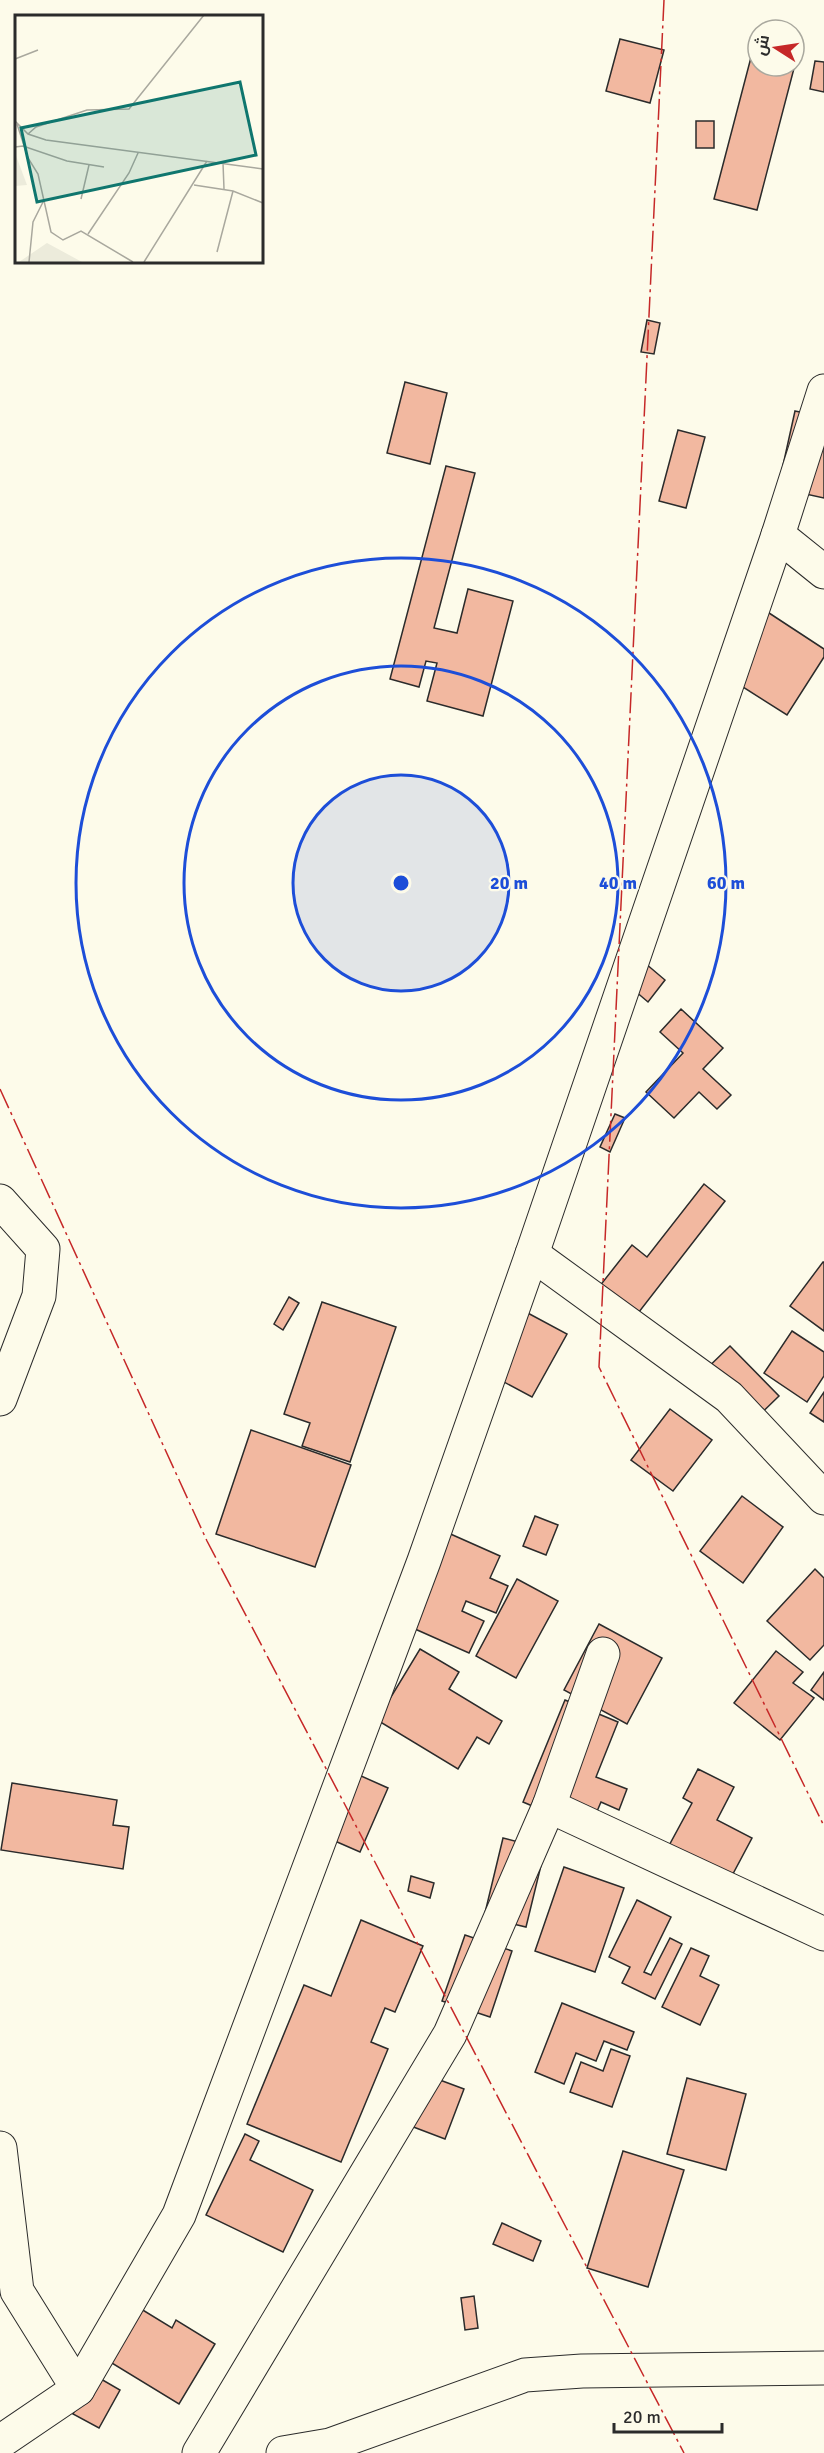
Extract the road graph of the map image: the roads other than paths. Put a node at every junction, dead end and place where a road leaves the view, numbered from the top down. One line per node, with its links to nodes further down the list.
1 (824, 391): 2 (street)
2 (778, 535): 3 (street); 5 (street)
3 (824, 572)
4 (0, 1201): 6 (street)
5 (532, 1254): 7 (street); 13 (street)
6 (0, 1399)
7 (824, 1498)
8 (603, 1654): 9 (street)
9 (549, 1806): 10 (street); 15 (street)
10 (824, 1934)
11 (0, 2148): 13 (street)
12 (823, 2368): 16 (street)
13 (78, 2389): 14 (street)
14 (0, 2442)
15 (199, 2453)
16 (283, 2453)

